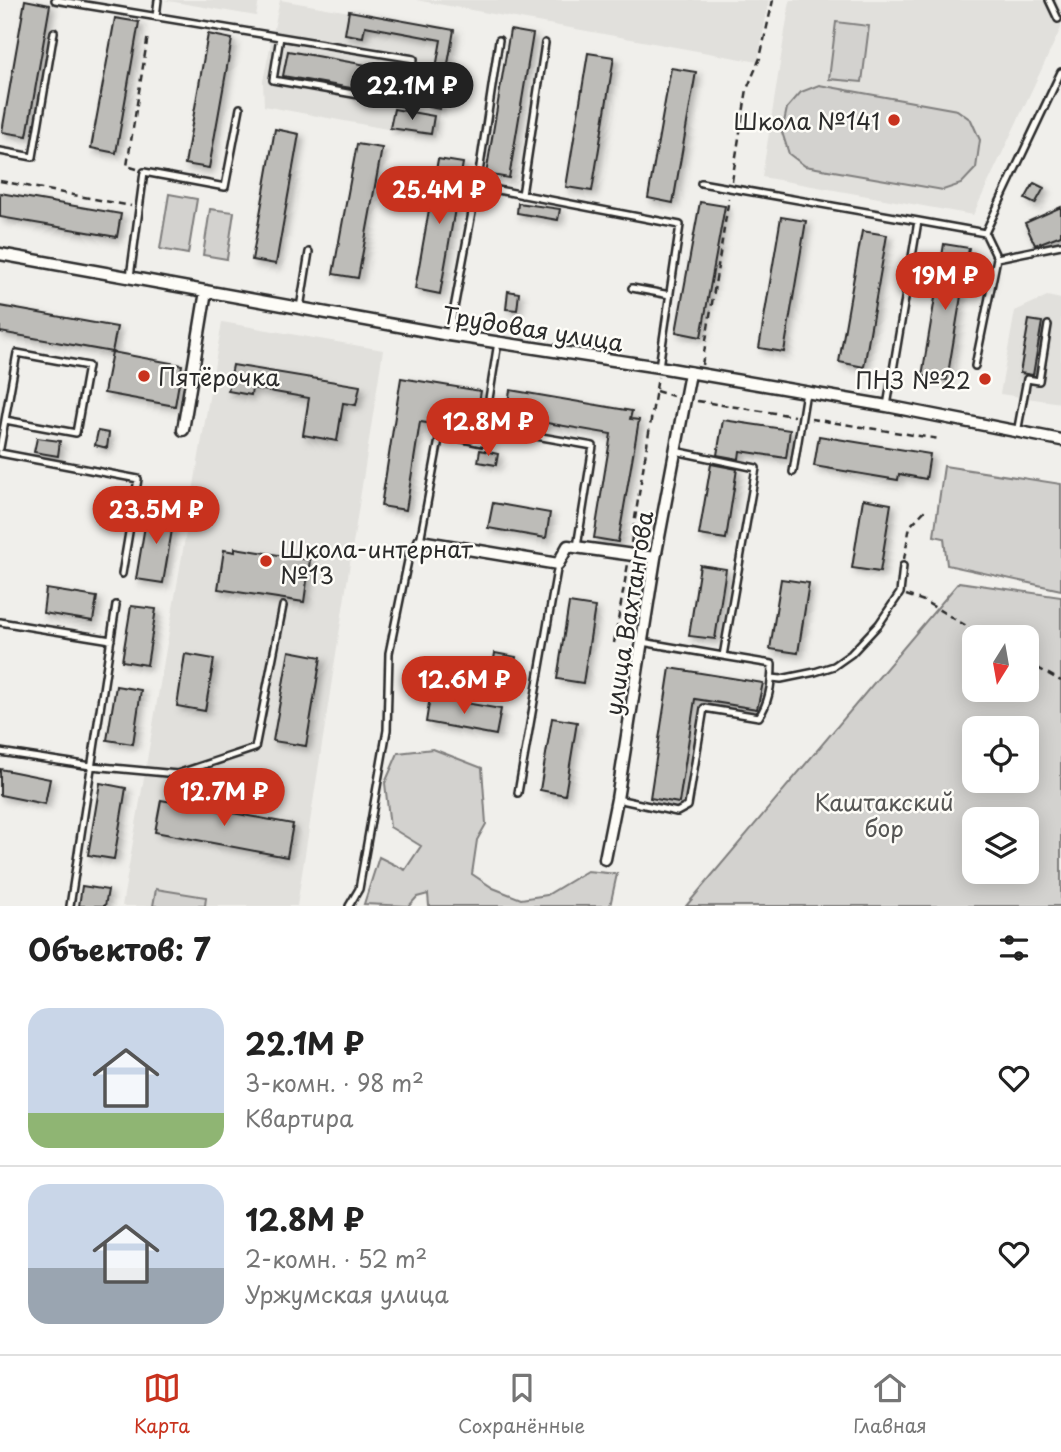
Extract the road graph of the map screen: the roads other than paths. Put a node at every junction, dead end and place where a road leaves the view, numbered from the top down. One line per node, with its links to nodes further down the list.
1 (55, 0): 4 (lane)
2 (158, 0): 4 (lane)
3 (1049, 0): 5 (lane)
4 (156, 17): 7 (lane)
5 (1058, 19)
6 (54, 32): 12 (lane)
7 (280, 37): 7 (lane)
8 (499, 40): 14 (lane)
9 (545, 43): 15 (lane)
10 (1061, 72): 17 (lane)
11 (240, 108): 22 (lane)
12 (0, 151)
13 (701, 183): 16 (lane)
14 (477, 186): 15 (lane); 28 (lane)
15 (522, 195): 25 (lane)
16 (918, 221): 17 (lane); 34 (lane)
17 (985, 233): 21 (lane)
18 (1061, 245): 21 (lane)
19 (309, 252): 26 (lane)
20 (0, 254): 22 (street, Трудовая улица)
21 (997, 258): 30 (lane)
22 (130, 277): 24 (street, Трудовая улица)
23 (632, 288): 25 (lane)
24 (206, 291): 26 (street, Трудовая улица); 37 (street)
25 (670, 295): 31 (lane)
26 (300, 308): 28 (street, Трудовая улица)
27 (1048, 325): 38 (lane)
28 (449, 335): 29 (street, Трудовая улица)
29 (498, 342): 31 (street, Трудовая улица); 36 (lane)
30 (975, 366)
31 (659, 367): 32 (street, Трудовая улица)
32 (690, 373): 33 (street, Трудовая улица); 41 (street, улица Вахтангова)
33 (806, 393): 34 (street, Трудовая улица); 42 (lane)
34 (887, 406): 38 (street, Трудовая улица)
35 (5, 420): 35 (lane); 40 (lane)
36 (484, 427): 43 (lane); 44 (lane)
37 (183, 430)
38 (1017, 433): 39 (street, Трудовая улица)
39 (1061, 440)
40 (0, 450): 48 (lane)
41 (675, 451): 45 (street, улица Вахтангова); 54 (lane)
42 (793, 472)
43 (420, 541): 46 (street); 62 (lane)
44 (577, 547): 45 (street); 46 (street)
45 (655, 558): 53 (street, улица Вахтангова)
46 (558, 564): 58 (lane)
47 (903, 566): 55 (lane)
48 (122, 575)
49 (116, 605): 52 (lane)
50 (284, 606): 57 (lane)
51 (0, 622): 52 (lane)
52 (111, 640): 57 (lane)
53 (642, 642): 54 (lane); 59 (street, улица Вахтангова)
54 (723, 656): 55 (lane)
55 (772, 678): 59 (lane)
56 (0, 752): 57 (lane)
57 (91, 766): 61 (lane)
58 (518, 793)
59 (617, 799): 60 (street, улица Вахтангова)
60 (605, 859)
61 (70, 906)
62 (349, 906)

